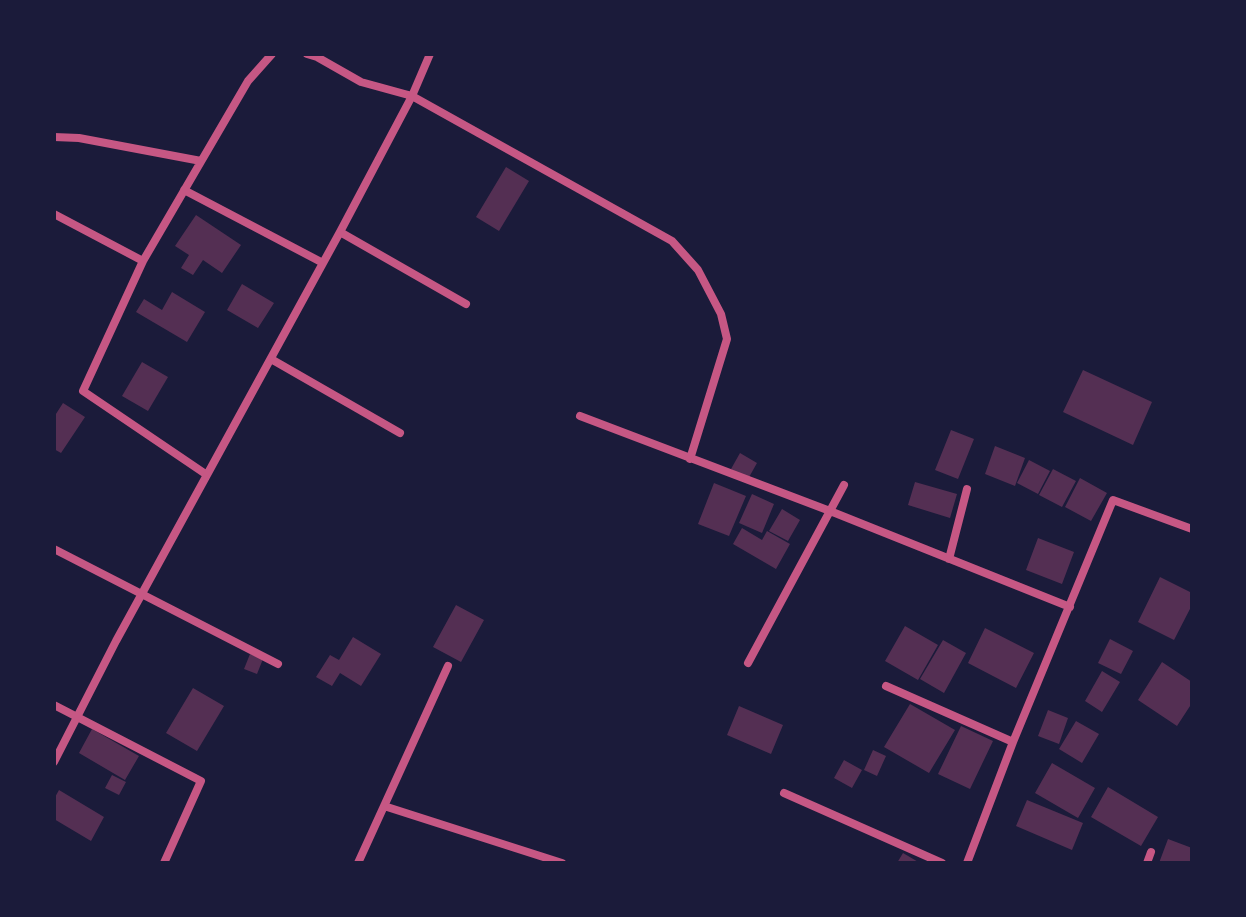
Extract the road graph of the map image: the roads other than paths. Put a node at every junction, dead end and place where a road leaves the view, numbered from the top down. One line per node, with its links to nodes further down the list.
1 (272, 54): 6 (street)
2 (307, 54): 4 (street)
3 (430, 54): 4 (street)
4 (412, 96): 9 (street); 16 (street)
5 (54, 137): 6 (street)
6 (201, 161): 7 (street)
7 (184, 190): 10 (street); 11 (street)
8 (54, 214): 10 (street)
9 (340, 232): 11 (street); 12 (street)
10 (143, 261): 17 (street)
11 (323, 263): 13 (street)
12 (466, 304)
13 (271, 359): 15 (street); 17 (street)
14 (580, 416): 16 (street)
15 (400, 433)
16 (690, 459): 20 (street)
17 (207, 475): 24 (street)
18 (844, 485): 20 (street)
19 (967, 489): 23 (street)
20 (830, 511): 23 (street); 26 (street)
21 (1192, 529): 25 (street)
22 (54, 549): 24 (street)
23 (949, 559): 25 (street)
24 (142, 594): 27 (street); 31 (street)
25 (1070, 607): 32 (street)
26 (748, 663)
27 (278, 664)
28 (448, 666): 35 (street)
29 (886, 686): 32 (street)
30 (54, 705): 31 (street)
31 (77, 718): 33 (street); 37 (street)
32 (1013, 742): 41 (street)
33 (54, 762)
34 (784, 793): 40 (street)
35 (384, 806): 38 (street); 39 (street)
36 (1151, 852): 42 (street)
37 (164, 863)
38 (358, 863)
39 (562, 863)
40 (942, 863)
41 (967, 863)
42 (1147, 863)

